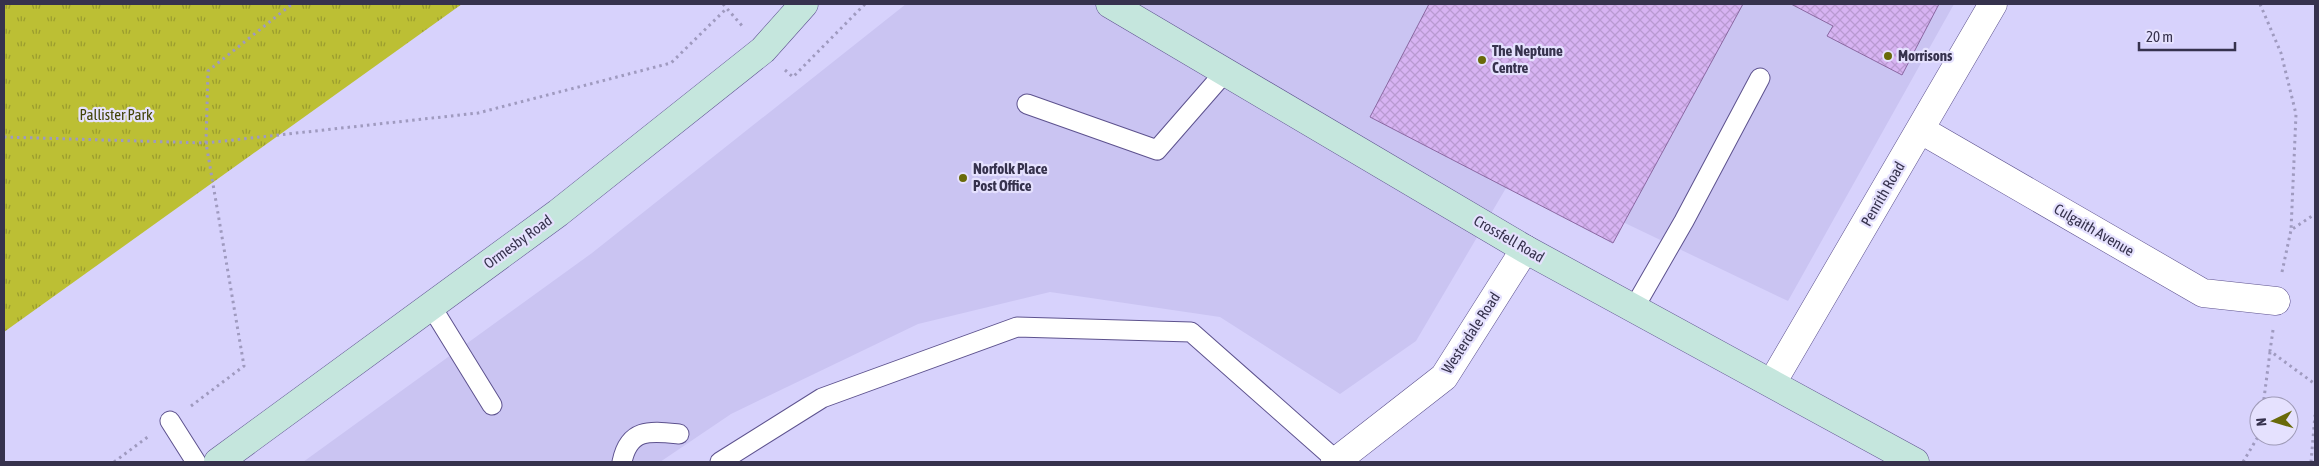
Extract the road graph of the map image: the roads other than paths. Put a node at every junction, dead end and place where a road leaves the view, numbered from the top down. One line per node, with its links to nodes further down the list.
1 (804, 4): 10 (street, Ormesby Road)
2 (1110, 4): 4 (street, Crossfell Road)
3 (1992, 4): 7 (street, Penrith Road)
4 (1225, 72): 6 (lane); 8 (street, Crossfell Road)
5 (1760, 78): 11 (lane)
6 (1027, 104)
7 (1921, 130): 9 (street, Culgaith Avenue); 12 (street, Penrith Road)
8 (1525, 249): 11 (street, Crossfell Road); 20 (street, Westerdale Road)
9 (2276, 302)
10 (431, 306): 13 (lane); 17 (street, Ormesby Road)
11 (1634, 308): 12 (street, Crossfell Road)
12 (1772, 383): 21 (street, Crossfell Road)
13 (492, 405)
14 (170, 421): 16 (lane)
15 (679, 434): 18 (lane)
16 (196, 462)
17 (218, 462)
18 (622, 462)
19 (720, 462): 20 (lane)
20 (1337, 462)
21 (1915, 462)

